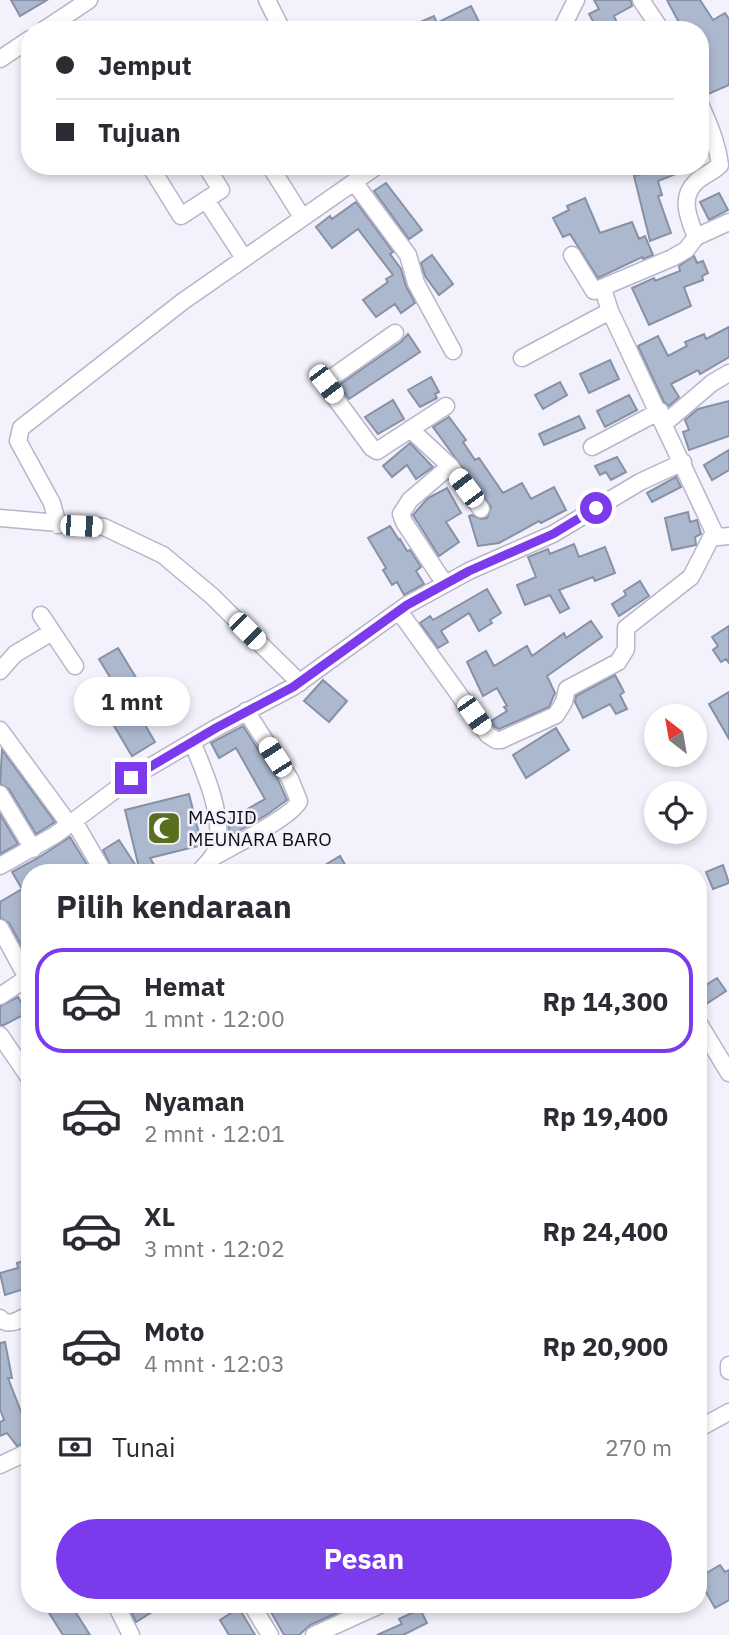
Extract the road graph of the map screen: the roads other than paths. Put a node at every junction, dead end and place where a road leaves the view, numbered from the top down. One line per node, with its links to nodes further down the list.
1 (89, 0): 5 (street)
2 (267, 0): 6 (street)
3 (576, 0): 7 (street)
4 (640, 0): 8 (street)
5 (58, 21)
6 (278, 21)
7 (566, 21)
8 (655, 21)
9 (21, 45): 10 (street)
10 (0, 59)
11 (709, 124): 12 (street)
12 (709, 174)
13 (156, 175): 19 (street)
14 (212, 175): 19 (street)
15 (276, 175): 20 (street)
16 (364, 175): 18 (street)
17 (708, 175): 22 (street)
18 (354, 182): 20 (street); 28 (street)
19 (206, 200): 24 (street)
20 (302, 217): 24 (street)
21 (729, 222): 22 (street)
22 (696, 237): 25 (street)
23 (572, 255): 25 (street)
24 (244, 258): 39 (street)
25 (603, 289): 26 (street)
26 (610, 311): 29 (street); 32 (street)
27 (395, 333): 33 (street)
28 (453, 351)
29 (522, 358)
30 (729, 373): 32 (street)
31 (446, 406): 33 (street)
32 (662, 417): 34 (street); 35 (street)
33 (410, 429): 36 (street)
34 (592, 447)
35 (682, 462): 40 (street); 41 (street)
36 (450, 466): 37 (street); 41 (street)
37 (481, 509)
38 (0, 518): 39 (street)
39 (58, 525): 47 (street)
40 (722, 534): 42 (street)
41 (445, 584): 42 (street)
42 (399, 611): 47 (street)
43 (41, 615): 44 (street)
44 (52, 632): 45 (street); 46 (street)
45 (2, 664)
46 (75, 666)
47 (292, 687): 48 (street)
48 (246, 711): 50 (street); 54 (street)
49 (0, 730): 52 (street)
50 (192, 742): 52 (street); 54 (street)
51 (0, 794): 53 (street)
52 (71, 823): 53 (street); 55 (street)
53 (33, 849): 57 (street)
54 (212, 858): 56 (street)
55 (98, 864)
56 (206, 864)
57 (0, 866)
58 (0, 928): 59 (street)
59 (21, 967)
60 (21, 983): 61 (street)
61 (0, 996)
62 (0, 1035): 64 (street)
63 (707, 1037): 65 (street)
64 (21, 1066)
65 (729, 1073)
66 (0, 1318): 67 (street)
67 (21, 1318)
68 (729, 1365): 69 (street)
69 (729, 1371)
70 (729, 1412): 71 (street)
71 (707, 1424)
72 (21, 1455): 73 (street)
73 (0, 1465)
74 (120, 1613): 77 (street)
75 (257, 1613): 78 (street)
76 (345, 1613): 79 (street)
77 (131, 1635)
78 (270, 1635)
79 (314, 1635)

